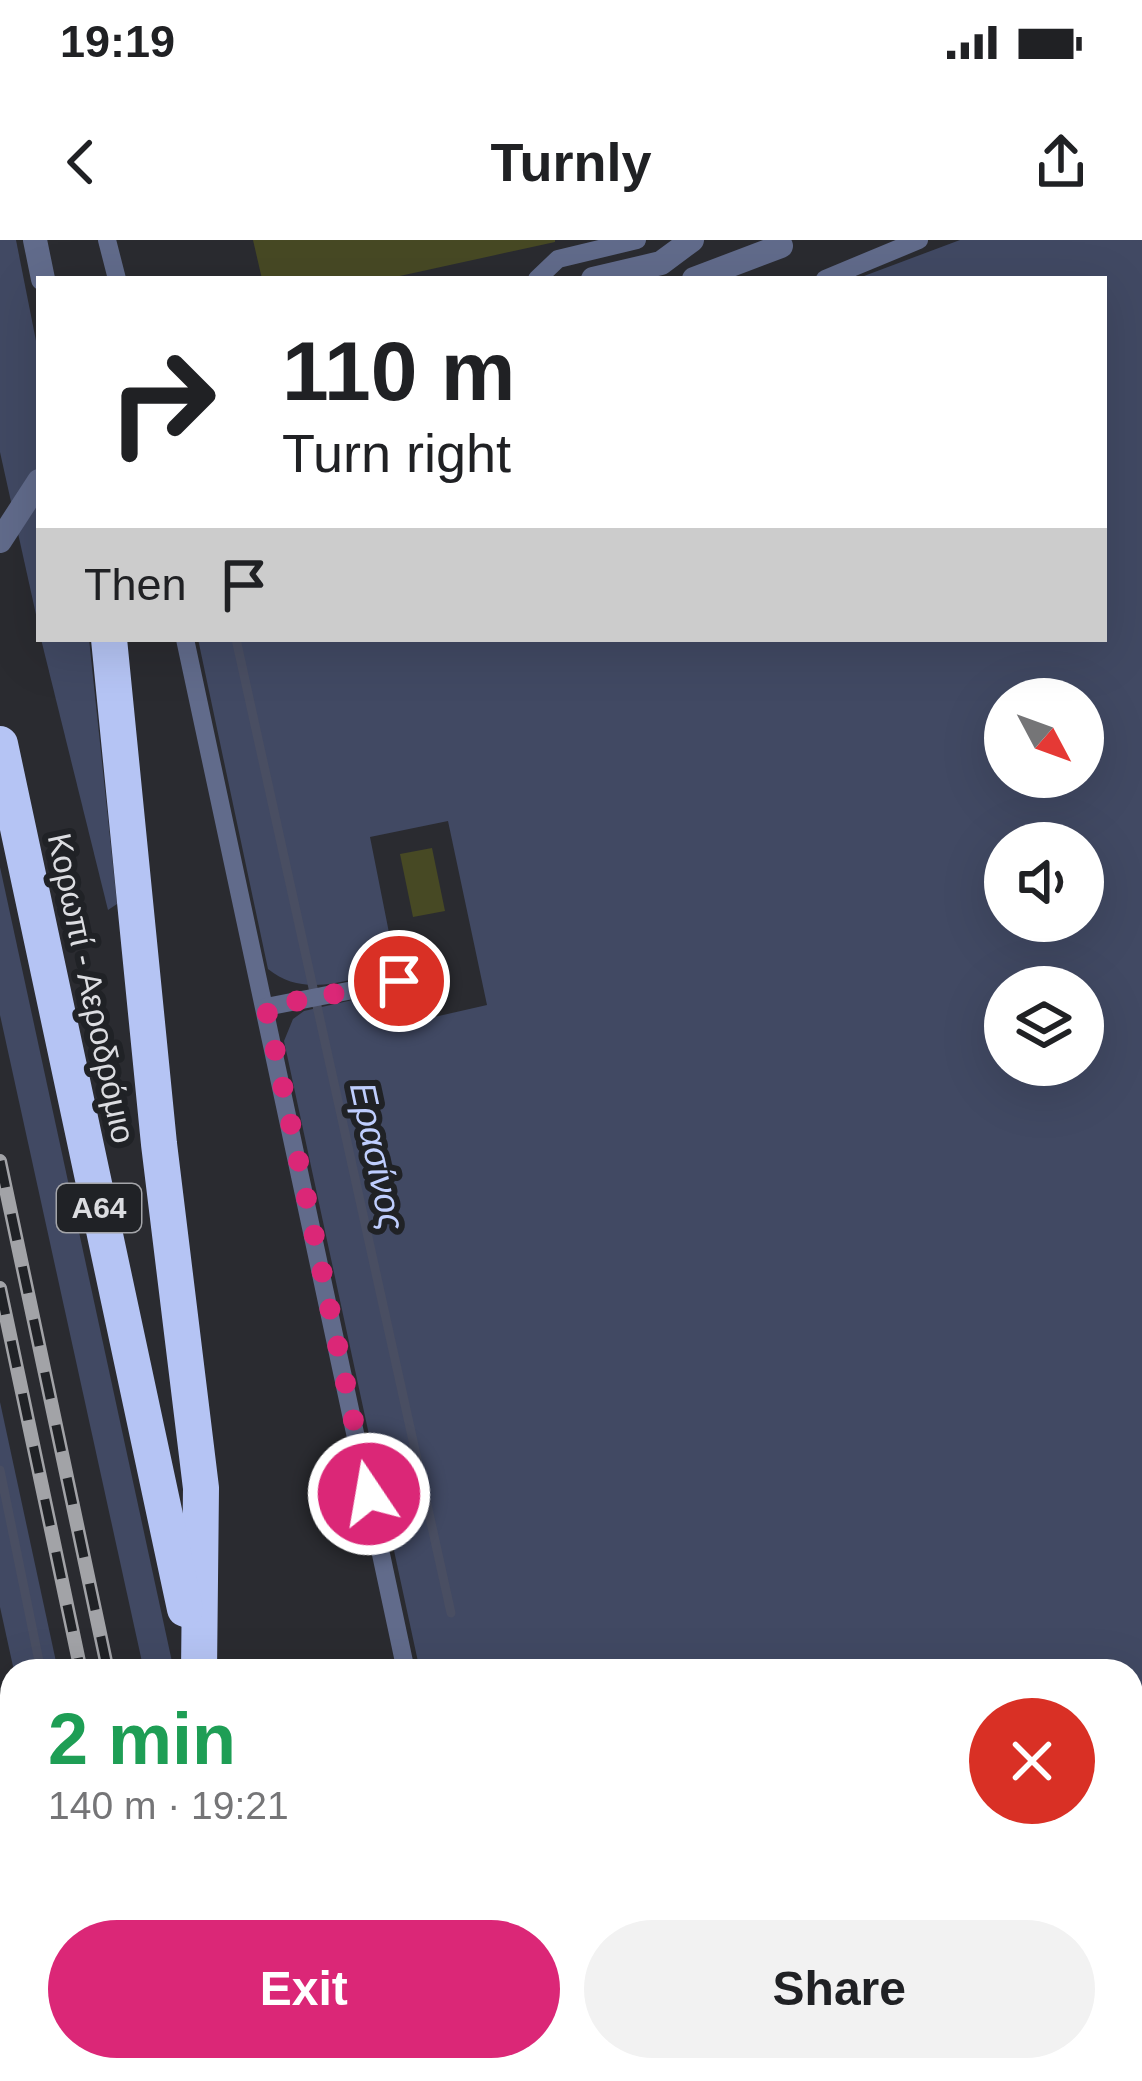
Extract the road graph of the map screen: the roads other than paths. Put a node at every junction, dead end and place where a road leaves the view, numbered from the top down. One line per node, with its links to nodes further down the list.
1 (35, 240): 8 (street)
2 (107, 240): 9 (lane)
3 (637, 240): 10 (lane)
4 (692, 240): 11 (street)
5 (747, 240): 7 (street)
6 (919, 240): 13 (lane)
7 (789, 243): 12 (street)
8 (43, 276)
9 (116, 276)
10 (540, 276)
11 (606, 276)
12 (702, 276)
13 (832, 276)
14 (36, 485): 15 (street)
15 (0, 541)
16 (109, 642): 22 (highway)
17 (186, 642): 20 (lane)
18 (0, 744): 21 (highway, Κορωπί - Αεροδρόμιο / Α64)
19 (399, 981): 20 (lane)
20 (266, 1007): 23 (lane)
21 (196, 1659)
22 (199, 1659)
23 (403, 1659)

